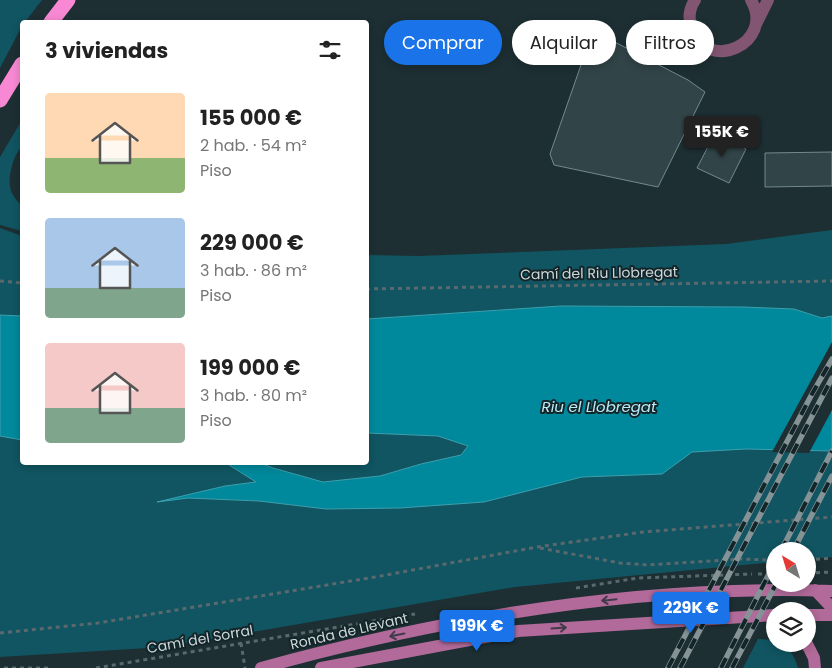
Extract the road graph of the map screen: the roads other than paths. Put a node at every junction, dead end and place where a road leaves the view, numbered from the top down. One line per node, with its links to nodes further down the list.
1 (68, 0): 5 (highway)
2 (695, 0): 6 (street)
3 (751, 0): 6 (street)
4 (768, 0): 6 (street)
5 (53, 20)
6 (755, 26)
7 (20, 67): 8 (highway)
8 (0, 100)
9 (816, 590): 12 (main road, Ronda de Llevant)
10 (766, 591): 20 (main road, Ronda de Llevant, one-way to 20)
11 (816, 591): 13 (main road)
12 (832, 591)
13 (832, 608)
14 (832, 614): 15 (main road)
15 (816, 615)
16 (750, 616): 17 (main road); 18 (main road); 21 (main road, one-way to 16)
17 (766, 616)
18 (766, 620)
19 (811, 652): 22 (main road)
20 (261, 668)
21 (321, 668)
22 (815, 668)

